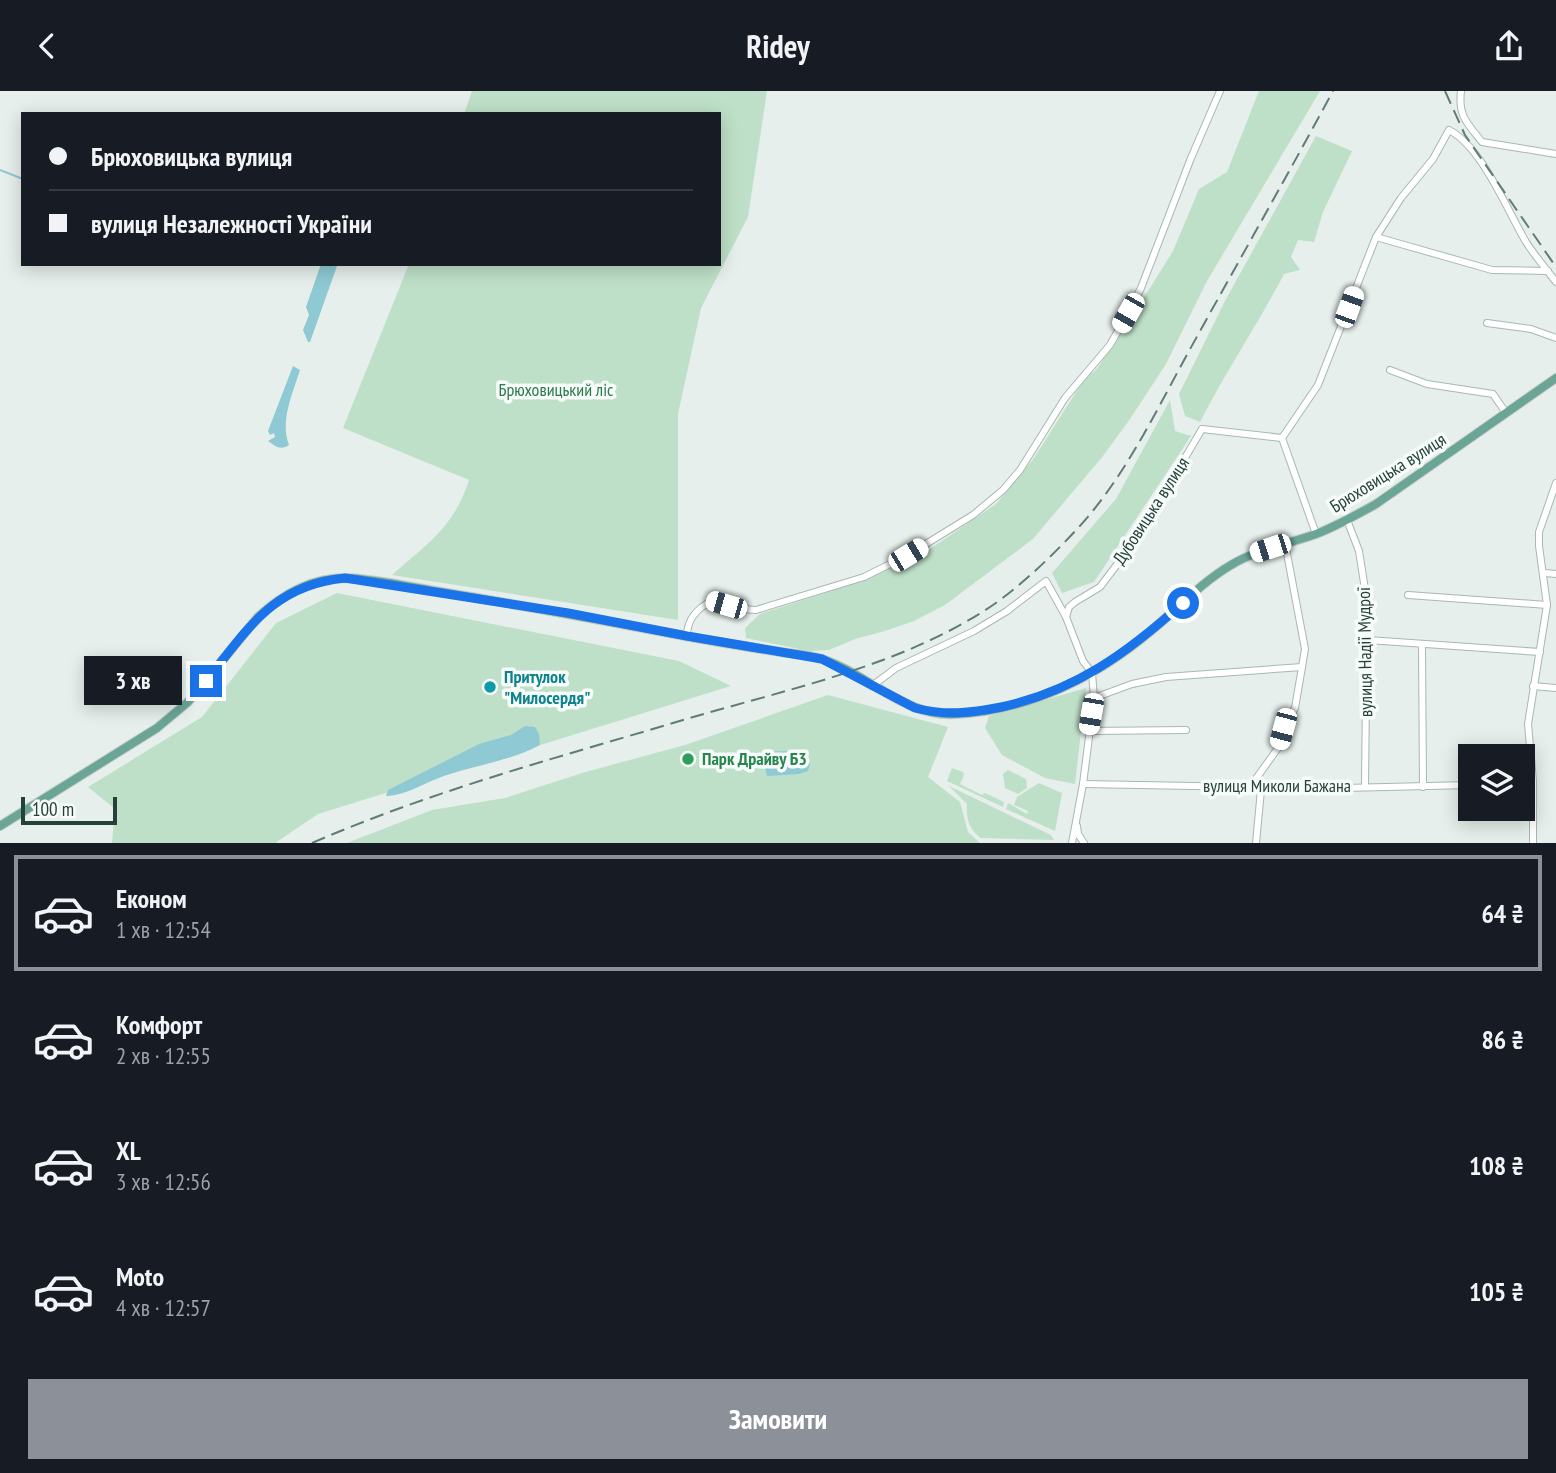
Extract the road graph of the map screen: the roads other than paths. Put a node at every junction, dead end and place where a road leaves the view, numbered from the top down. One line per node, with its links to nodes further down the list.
1 (1220, 91): 22 (street)
2 (1461, 91): 3 (street)
3 (1556, 154)
4 (1376, 237): 5 (street); 5 (street); 12 (street)
5 (1548, 271): 6 (street)
6 (1556, 282)
7 (1487, 323): 8 (street)
8 (1556, 338)
9 (1390, 370): 11 (street)
10 (1556, 378): 11 (main road, Брюховицька вулиця)
11 (1506, 413): 14 (main road, Брюховицька вулиця)
12 (1282, 439): 15 (street); 21 (street, Дубовицька вулиця)
13 (1556, 483): 17 (street)
14 (1348, 520): 15 (main road, Брюховицька вулиця); 23 (street, вулиця Надії Мудрої)
15 (1316, 534): 16 (main road, Брюховицька вулиця)
16 (1285, 543): 26 (street); 27 (main road, Брюховицька вулиця)
17 (1545, 573): 18 (street); 20 (street)
18 (1556, 574)
19 (1408, 595): 20 (street)
20 (1548, 605): 25 (street)
21 (1066, 617): 27 (street); 28 (street)
22 (687, 636): 28 (main road, Брюховицька вулиця); 43 (main road, Брюховицька вулиця)
23 (1368, 640): 24 (street); 36 (street, вулиця Надії Мудрої)
24 (1422, 644): 25 (street); 39 (street)
25 (1540, 652): 29 (street)
26 (1302, 667): 31 (street); 38 (street)
27 (1092, 673): 28 (main road, Брюховицька вулиця); 31 (street)
28 (872, 686)
29 (1533, 686): 30 (street); 34 (street)
30 (1556, 688)
31 (1094, 698): 33 (street)
32 (1186, 730): 33 (street)
33 (1089, 731): 35 (street)
34 (1530, 744)
35 (1083, 784): 38 (street, вулиця Миколи Бажана); 42 (street)
36 (1365, 786): 39 (street, вулиця Миколи Бажана); 40 (street, вулиця Миколи Бажана)
37 (1458, 786): 39 (street, вулиця Миколи Бажана)
38 (1250, 787): 40 (street, вулиця Миколи Бажана)
39 (1423, 787)
40 (1261, 790): 46 (street)
41 (1533, 821): 47 (street)
42 (1076, 822): 44 (street); 45 (street)
43 (0, 826)
44 (1072, 843)
45 (1084, 843)
46 (1256, 843)
47 (1533, 843)

